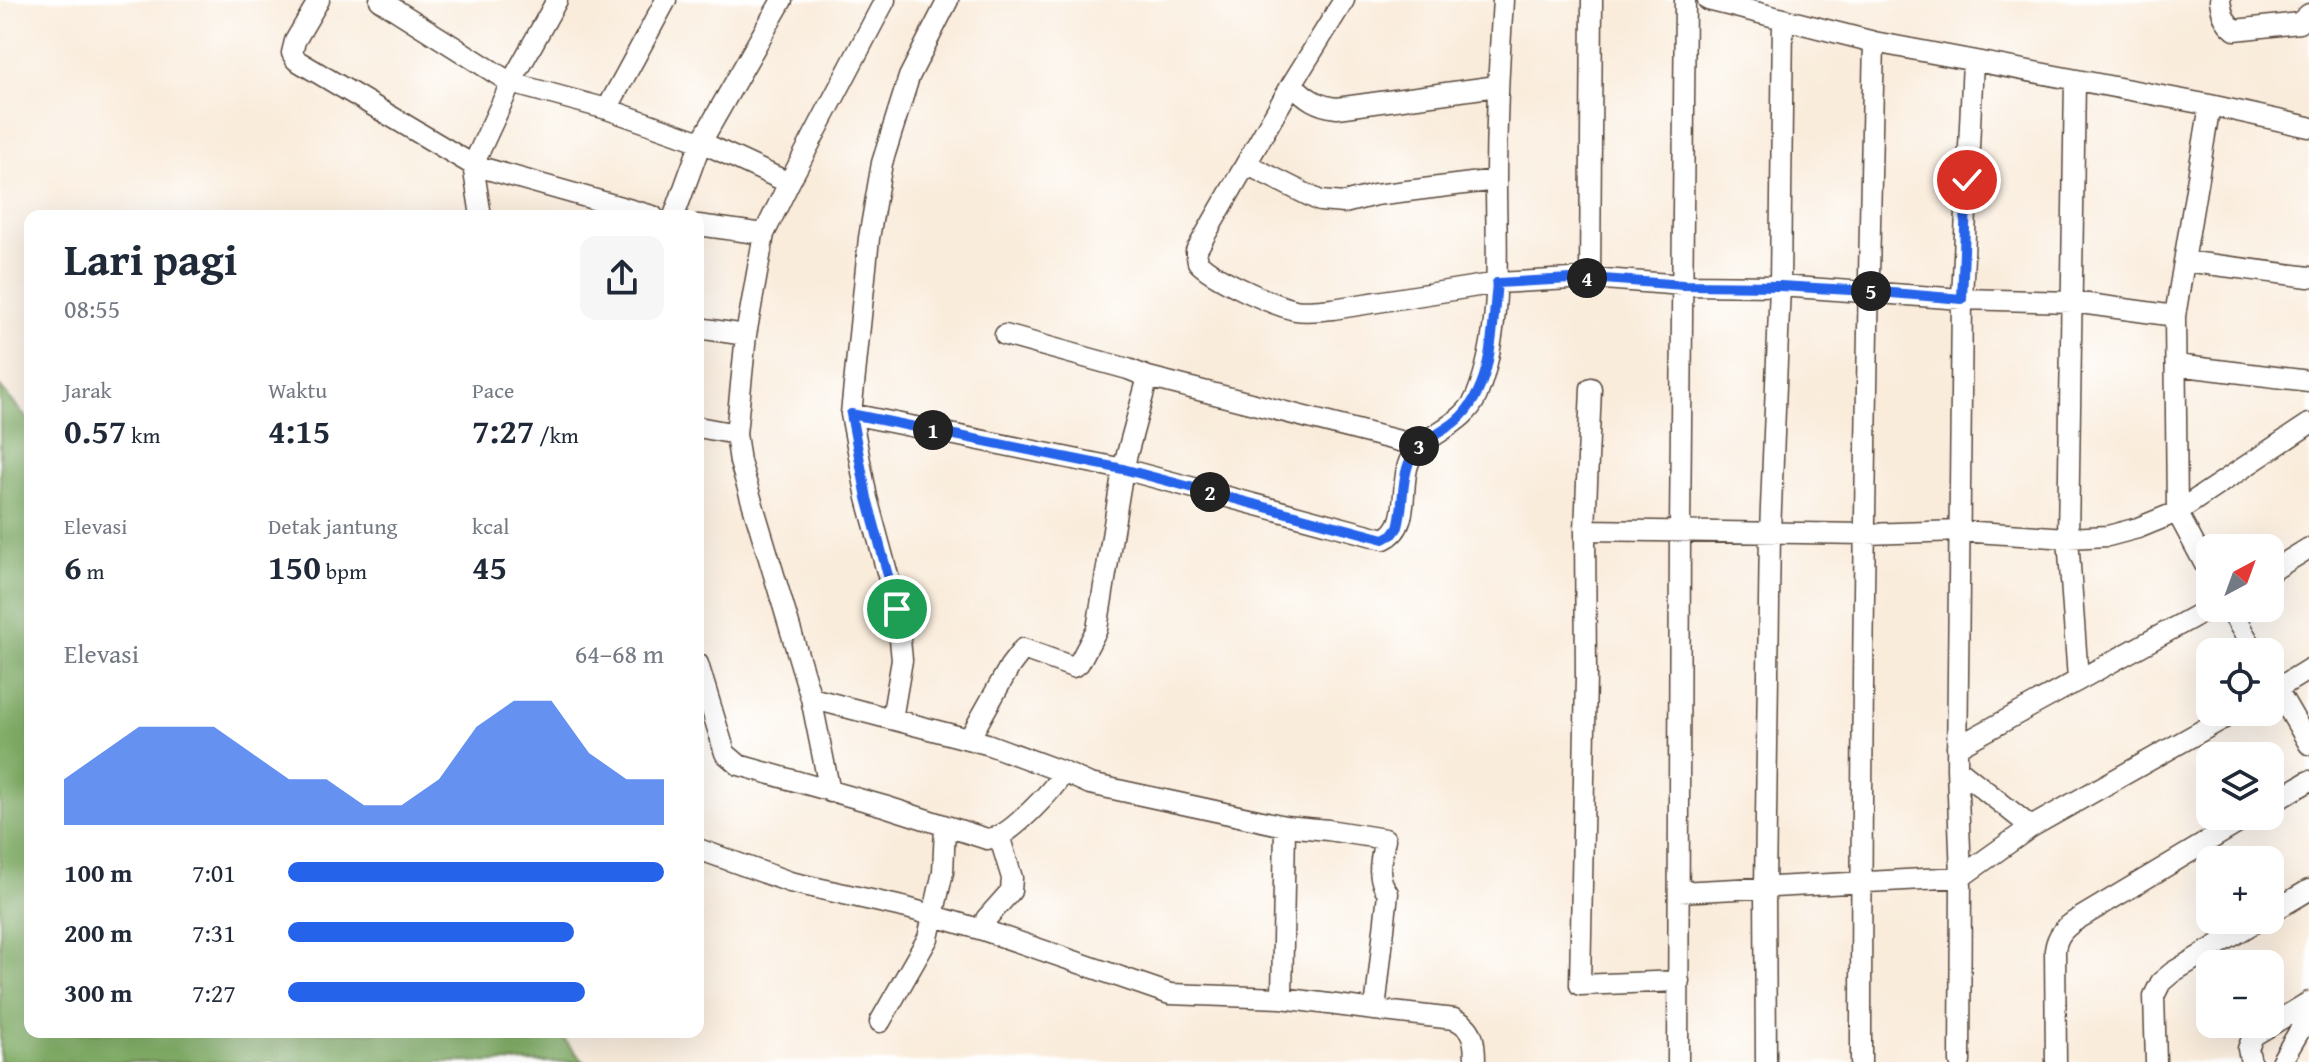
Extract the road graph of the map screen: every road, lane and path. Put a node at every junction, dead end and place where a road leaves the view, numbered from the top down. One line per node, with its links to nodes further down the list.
1 (319, 0): 27 (street)
2 (380, 0): 19 (street)
3 (556, 0): 19 (street)
4 (666, 0): 23 (street)
5 (782, 0): 25 (street)
6 (885, 0): 29 (street)
7 (948, 0): 52 (street)
8 (1344, 0): 20 (street)
9 (1503, 0): 21 (street)
10 (1592, 0): 37 (street)
11 (1685, 0): 39 (street)
12 (1708, 0): 15 (street)
13 (2220, 0): 14 (street)
14 (2309, 14)
15 (1783, 19): 16 (street); 40 (street)
16 (1874, 42): 17 (street); 41 (street)
17 (1973, 61): 18 (street); 42 (street)
18 (2075, 80): 22 (street); 43 (street)
19 (511, 83): 23 (street); 27 (street)
20 (1292, 84): 21 (street); 26 (street)
21 (1497, 86): 28 (street)
22 (2210, 105): 24 (street); 35 (street)
23 (607, 109): 25 (street)
24 (2309, 127)
25 (701, 142): 29 (street); 32 (street)
26 (1246, 164): 28 (street); 38 (street)
27 (473, 165): 30 (street); 31 (street)
28 (1496, 180): 38 (street)
29 (789, 183): 34 (street)
30 (480, 210)
31 (632, 210)
32 (676, 210)
33 (704, 226): 34 (street)
34 (764, 234): 46 (street)
35 (2184, 261): 36 (street); 44 (street)
36 (2309, 277)
37 (1590, 278): 38 (street); 39 (street)
38 (1497, 283): 56 (street)
39 (1683, 285): 40 (street); 60 (street)
40 (1780, 286): 41 (street); 62 (street)
41 (1868, 291): 42 (street); 63 (street)
42 (1962, 299): 43 (street); 61 (street)
43 (2073, 302): 44 (street); 64 (street)
44 (2175, 316): 48 (street)
45 (704, 329): 46 (street)
46 (746, 335): 55 (street)
47 (1005, 335): 49 (street)
48 (2176, 365): 50 (street); 58 (street)
49 (1148, 377): 56 (street); 57 (street)
50 (2309, 381)
51 (1591, 388): 59 (street)
52 (851, 414): 57 (street); 75 (street)
53 (2309, 424): 58 (street)
54 (704, 428): 55 (street)
55 (736, 434): 73 (street)
56 (1419, 446): 57 (street)
57 (1123, 469): 77 (street)
58 (2177, 512): 64 (street); 65 (street)
59 (1585, 530): 60 (street); 99 (street)
60 (1680, 531): 62 (street); 94 (street)
61 (1960, 531): 63 (street); 64 (street); 79 (street)
62 (1770, 532): 63 (street); 92 (street)
63 (1866, 534): 91 (street)
64 (2068, 538): 70 (street)
65 (2196, 548)
66 (2309, 548): 67 (street)
67 (2284, 563)
68 (2196, 616): 70 (street)
69 (2309, 669): 71 (street)
70 (2078, 679): 79 (street)
71 (2284, 680)
72 (704, 684): 82 (street)
73 (811, 698): 75 (street); 82 (street)
74 (2284, 705): 78 (street)
75 (892, 719): 77 (street)
76 (2210, 726): 86 (street)
77 (969, 739): 80 (street)
78 (2309, 744)
79 (1957, 757): 86 (street); 90 (street)
80 (1063, 772): 84 (street); 88 (street)
81 (2309, 781): 83 (street)
82 (830, 792): 85 (street)
83 (2284, 796)
84 (1285, 826): 100 (street); 102 (street)
85 (945, 827): 88 (street); 96 (street)
86 (2031, 827): 90 (street)
87 (2227, 830): 110 (street)
88 (997, 838): 97 (street)
89 (704, 851): 96 (street)
90 (1961, 877): 91 (street); 109 (street)
91 (1861, 884): 92 (street); 108 (street)
92 (1765, 887): 94 (street); 107 (street)
93 (2309, 890): 95 (street)
94 (1679, 892): 99 (street)
95 (2284, 905)
96 (932, 917): 97 (street); 104 (street)
97 (986, 931): 100 (street)
98 (2236, 934): 111 (street)
99 (1679, 981): 106 (street)
100 (1282, 998): 102 (street)
101 (2309, 1002): 112 (street)
102 (1375, 1010): 105 (street)
103 (2309, 1015): 113 (street)
104 (880, 1022)
105 (1475, 1062)
106 (1678, 1062)
107 (1766, 1062)
108 (1861, 1062)
109 (1960, 1062)
110 (2056, 1062)
111 (2156, 1062)
112 (2251, 1062)
113 (2281, 1062)

